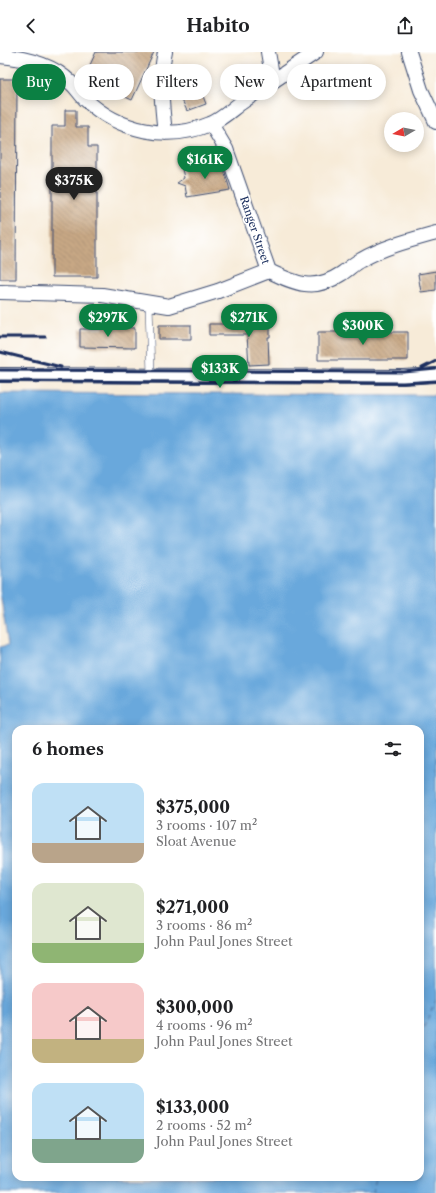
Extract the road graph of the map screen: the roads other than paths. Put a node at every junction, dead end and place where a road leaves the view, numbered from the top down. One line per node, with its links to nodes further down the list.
1 (165, 52): 12 (street)
2 (268, 52): 7 (street)
3 (316, 52): 8 (street)
4 (409, 52): 10 (street)
5 (0, 56): 6 (street)
6 (37, 57): 12 (street)
7 (270, 64)
8 (279, 77)
9 (246, 100): 11 (street)
10 (436, 122)
11 (211, 124): 12 (street); 14 (street, Ranger Street)
12 (165, 133)
13 (436, 233): 14 (street)
14 (270, 271): 16 (street)
15 (0, 292): 16 (street)
16 (149, 303): 19 (lane)
17 (436, 374): 19 (street)
18 (0, 375): 19 (street)
19 (150, 376)

